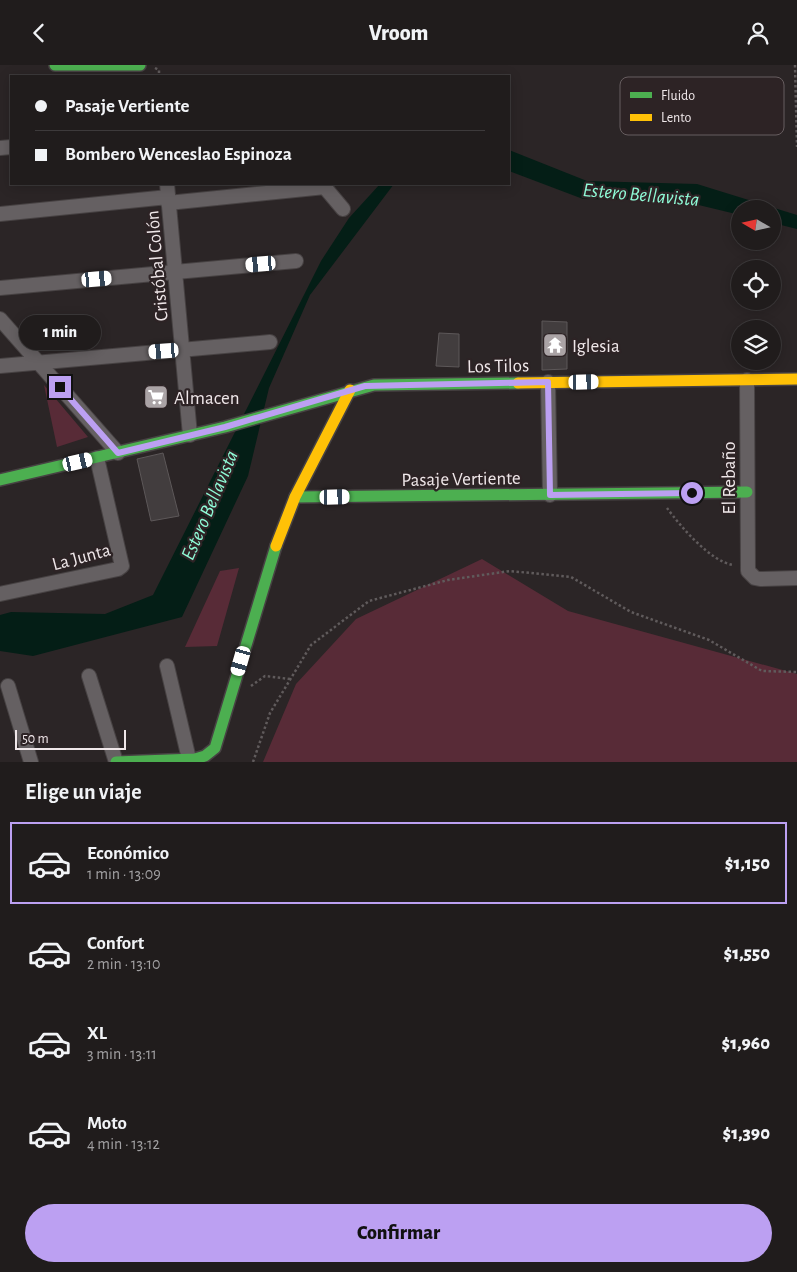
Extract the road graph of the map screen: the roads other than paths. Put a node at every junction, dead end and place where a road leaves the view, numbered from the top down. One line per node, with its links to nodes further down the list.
1 (55, 65): 2 (street)
2 (140, 65)
3 (323, 185): 4 (street); 5 (street)
4 (168, 194): 6 (street); 8 (street, Cristóbal Colón)
5 (343, 209)
6 (0, 214)
7 (296, 261): 8 (street)
8 (175, 272): 9 (street); 12 (street, Cristóbal Colón)
9 (0, 288)
10 (0, 319): 13 (street)
11 (270, 342): 12 (street)
12 (182, 350): 13 (street); 19 (street, Cristóbal Colón)
13 (37, 361): 14 (street); 20 (street)
14 (0, 366)
15 (797, 379): 16 (street, Los Tilos)
16 (747, 380): 17 (street, Los Tilos); 23 (street, El Rebaño)
17 (548, 382): 18 (street, Los Tilos); 24 (street)
18 (350, 390): 19 (street, Los Tilos); 25 (street)
19 (190, 435): 20 (street, Los Tilos)
20 (118, 453): 21 (street, Los Tilos)
21 (97, 458): 22 (street, Los Tilos); 27 (street, La Junta)
22 (0, 480)
23 (747, 492): 24 (street, Pasaje Vertiente); 26 (street, El Rebaño)
24 (550, 495): 25 (street, Pasaje Vertiente)
25 (295, 497): 31 (street)
26 (797, 578)
27 (0, 593)
28 (167, 666): 31 (street)
29 (89, 676): 34 (street)
30 (8, 686): 33 (street)
31 (189, 759): 32 (street)
32 (167, 761): 34 (street)
33 (31, 762)
34 (116, 762)

